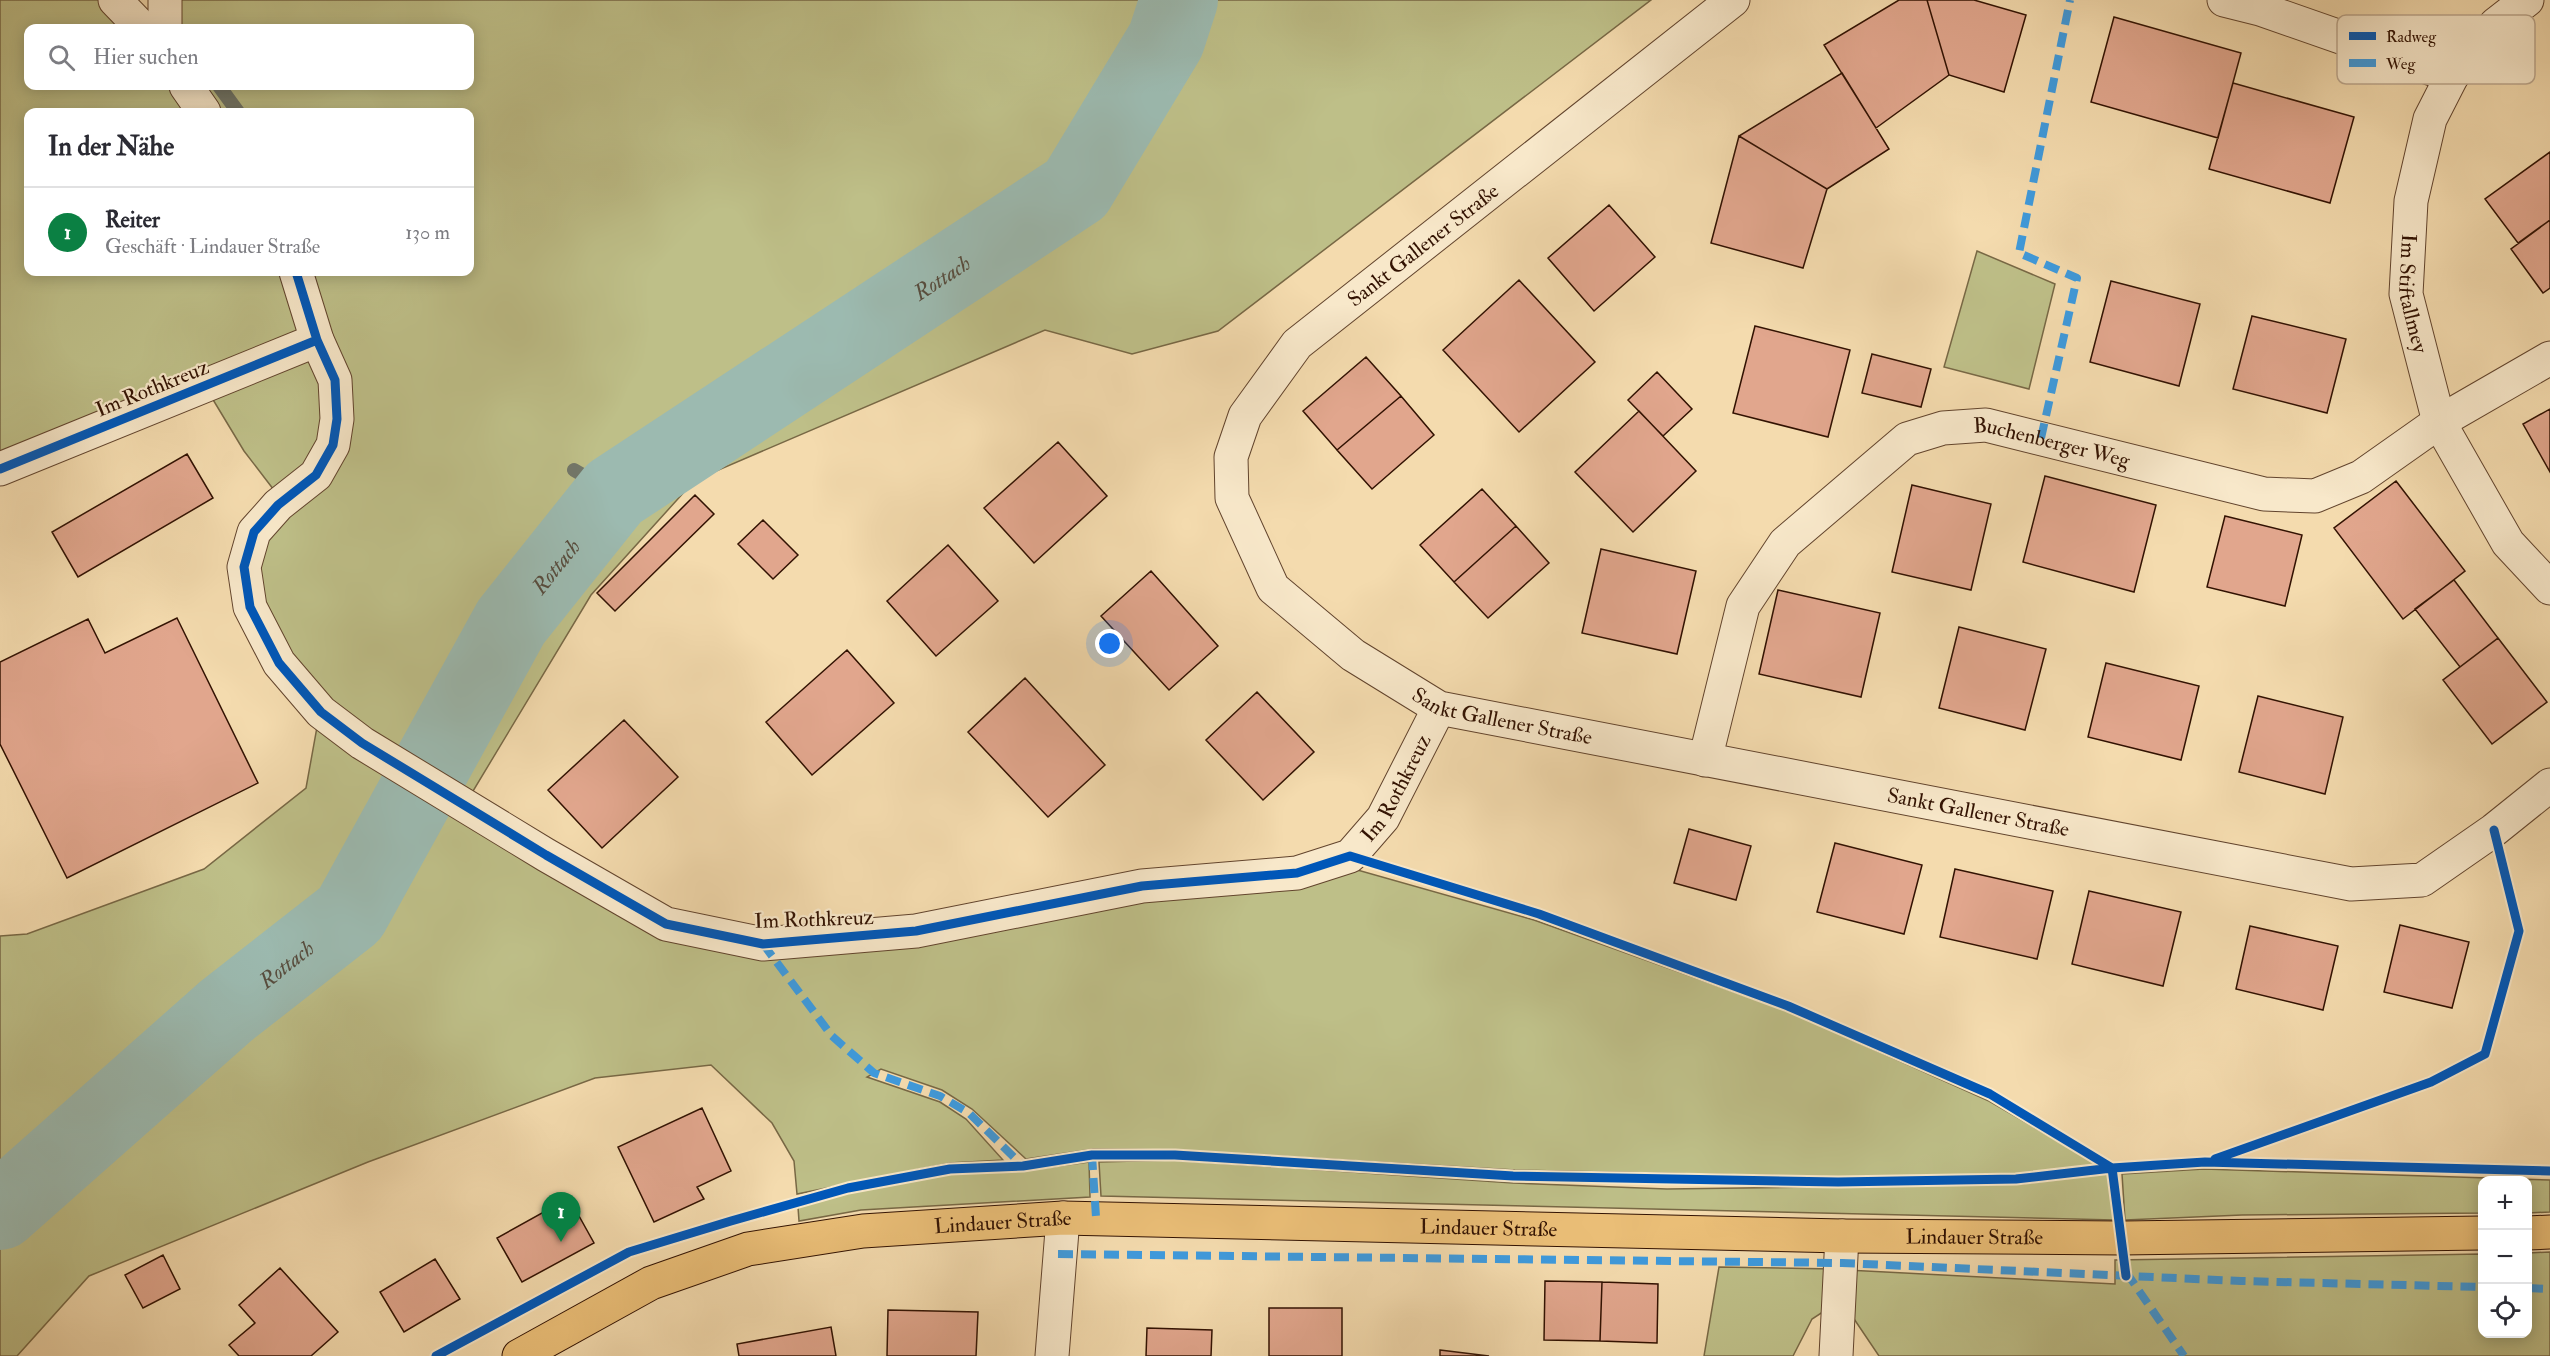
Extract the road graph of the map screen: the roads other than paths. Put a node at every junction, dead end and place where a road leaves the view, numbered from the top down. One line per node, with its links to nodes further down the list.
1 (115, 0): 7 (street)
2 (165, 0): 8 (street)
3 (1733, 0): 19 (street, Sankt Gallener Straße)
4 (2224, 0): 9 (street)
5 (2527, 0): 6 (street, Im Stiftallmey)
6 (2508, 15)
7 (138, 24)
8 (165, 24)
9 (2337, 35)
10 (2448, 84): 16 (street, Im Stiftallmey)
11 (189, 90): 12 (street)
12 (201, 108)
13 (297, 276): 14 (street)
14 (317, 340): 17 (street, Im Rothkreuz); 19 (street, Im Rothkreuz)
15 (2550, 358): 16 (street, Buchenberger Weg)
16 (2439, 422): 18 (street, Im Stiftallmey); 20 (street, Buchenberger Weg)
17 (0, 469)
18 (2550, 588)
19 (1439, 708): 20 (street, Sankt Gallener Straße)
20 (1705, 760): 21 (street, Sankt Gallener Straße)
21 (2550, 785)
22 (1063, 1218): 26 (main road, Lindauer Straße); 27 (main road, Lindauer Straße); 28 (street)
23 (2550, 1232): 25 (main road)
24 (2478, 1233): 26 (main road, Lindauer Straße)
25 (2532, 1233)
26 (1842, 1236): 29 (street)
27 (519, 1356)
28 (1052, 1356)
29 (1836, 1356)

